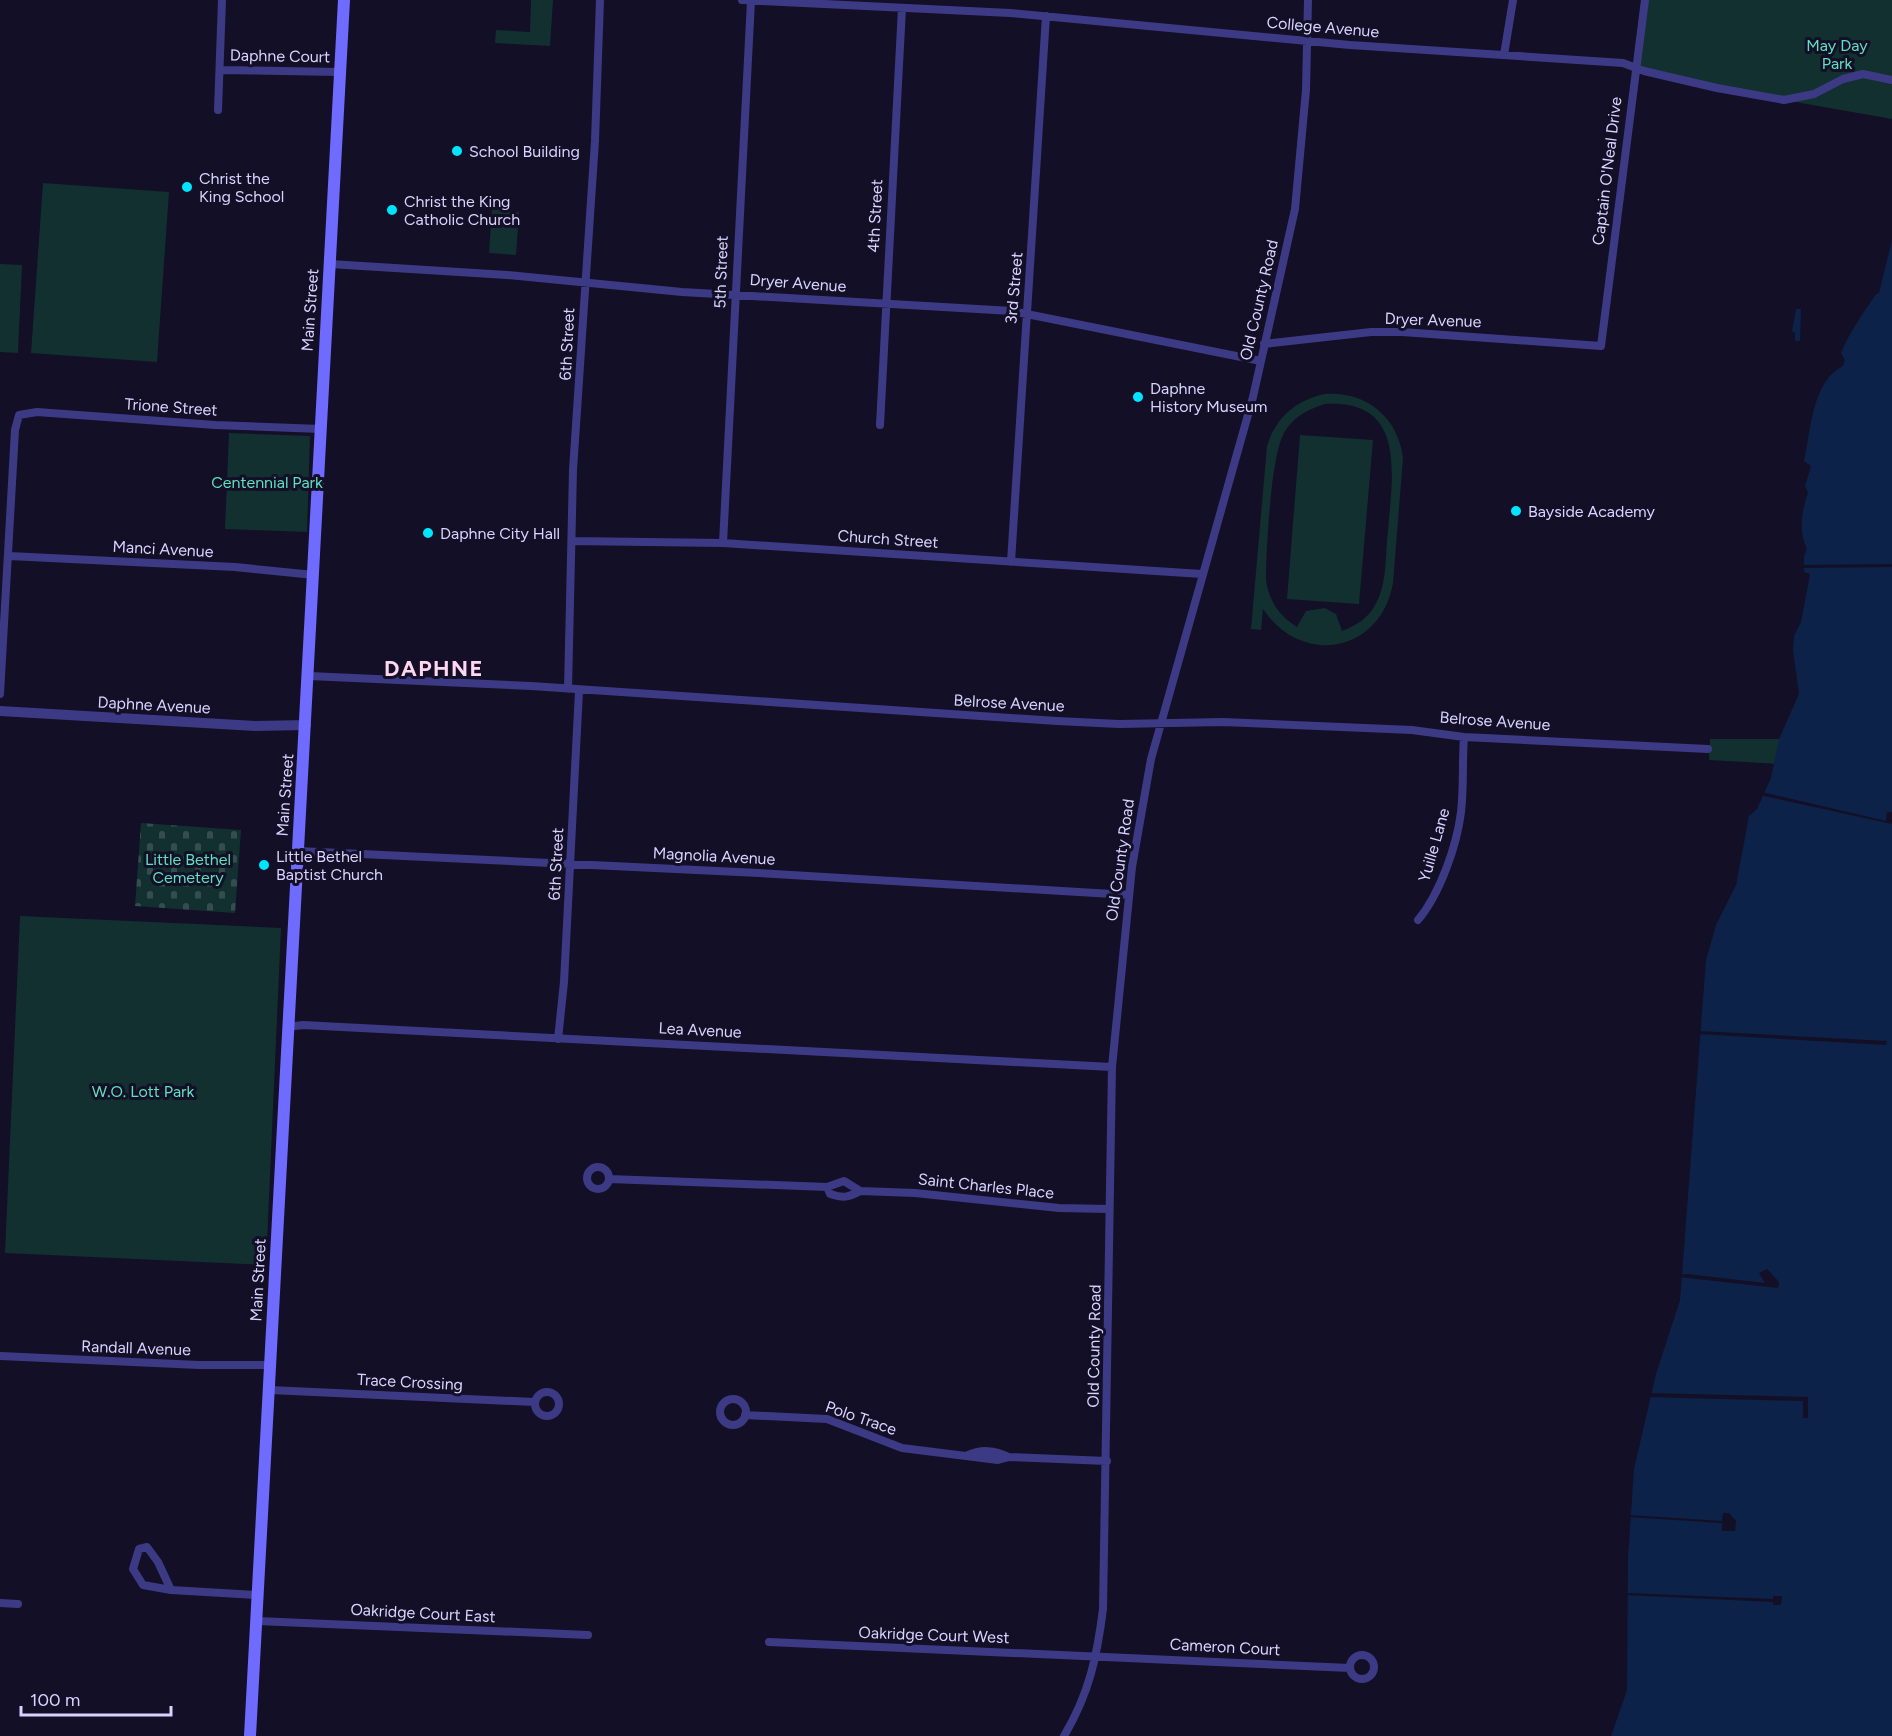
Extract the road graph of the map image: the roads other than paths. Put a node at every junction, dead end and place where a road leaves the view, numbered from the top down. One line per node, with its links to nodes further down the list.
1 (222, 0): 13 (street)
2 (344, 0): 14 (main road, Main Street)
3 (600, 0): 18 (street, 6th Street)
4 (1308, 0): 10 (street, Old County Road)
5 (1513, 0): 11 (street)
6 (1645, 0): 12 (street, Captain O'Neal Drive)
7 (752, 1): 8 (street, College Avenue); 19 (street, 5th Street)
8 (902, 8): 9 (street, College Avenue); 20 (street, 4th Street)
9 (1046, 16): 10 (street, College Avenue); 21 (street, 3rd Street)
10 (1309, 39): 11 (street, College Avenue); 22 (street, Old County Road)
11 (1504, 55): 12 (street, College Avenue)
12 (1634, 67): 15 (street, College Avenue); 23 (street, Captain O'Neal Drive)
13 (220, 70): 14 (street, Daphne Court); 16 (street)
14 (339, 72): 17 (main road, Main Street)
15 (1892, 80)
16 (218, 110)
17 (330, 264): 18 (street, Dryer Avenue); 26 (main road, Main Street)
18 (585, 284): 19 (street, Dryer Avenue); 27 (street, 6th Street)
19 (736, 294): 20 (street, Dryer Avenue); 28 (street, 5th Street)
20 (884, 304): 21 (street, Dryer Avenue); 25 (street, 4th Street)
21 (1026, 312): 24 (street, Dryer Avenue); 30 (street, 3rd Street)
22 (1264, 344): 23 (street, Dryer Avenue); 24 (street, Old County Road)
23 (1601, 346)
24 (1261, 361): 31 (street, Old County Road)
25 (880, 425)
26 (321, 429): 29 (street, Trione Street); 32 (main road, Main Street)
27 (572, 541): 28 (street, Church Street); 34 (street, 6th Street)
28 (723, 543): 30 (street, Church Street)
29 (9, 556): 32 (street, Manci Avenue); 36 (street)
30 (1011, 562): 31 (street, Church Street)
31 (1202, 574): 38 (street, Old County Road)
32 (315, 575): 33 (main road, Main Street)
33 (309, 676): 34 (street, Belrose Avenue); 39 (main road, Main Street)
34 (568, 689): 35 (street, Belrose Avenue)
35 (579, 691): 38 (street, Belrose Avenue); 43 (street, 6th Street)
36 (0, 694)
37 (0, 711): 39 (street, Daphne Avenue)
38 (1161, 722): 40 (street, Belrose Avenue); 44 (street, Old County Road)
39 (306, 725): 42 (main road, Main Street)
40 (1464, 737): 41 (street, Belrose Avenue); 45 (street, Yuille Lane)
41 (1708, 749)
42 (298, 850): 43 (street, Magnolia Avenue); 46 (main road, Main Street)
43 (571, 863): 44 (street, Magnolia Avenue); 47 (street, 6th Street)
44 (1129, 895): 48 (street, Old County Road)
45 (1418, 920)
46 (287, 1027): 47 (street, Lea Avenue); 54 (main road, Main Street)
47 (558, 1039): 48 (street, Lea Avenue)
48 (1112, 1067): 52 (street, Old County Road)
49 (609, 1179): 50 (street, Saint Charles Place)
50 (827, 1187): 51 (street, Saint Charles Place); 51 (street, Saint Charles Place)
51 (860, 1191): 52 (street, Saint Charles Place)
52 (1109, 1209): 58 (street, Old County Road)
53 (0, 1356): 54 (street, Randall Avenue)
54 (271, 1365): 55 (main road, Main Street)
55 (270, 1390): 56 (street, Trace Crossing); 60 (main road, Main Street)
56 (534, 1402)
57 (745, 1415): 58 (street, Polo Trace)
58 (1107, 1461): 66 (street, Old County Road)
59 (171, 1590): 59 (street); 60 (street)
60 (257, 1595): 63 (main road, Main Street)
61 (0, 1603): 62 (street)
62 (18, 1604)
63 (257, 1621): 64 (street, Oakridge Court East); 68 (main road, Main Street)
64 (588, 1635)
65 (769, 1642): 66 (street, Oakridge Court West)
66 (1098, 1656): 67 (street, Cameron Court); 69 (street, Old County Road)
67 (1350, 1668)
68 (250, 1736)
69 (1064, 1736)

